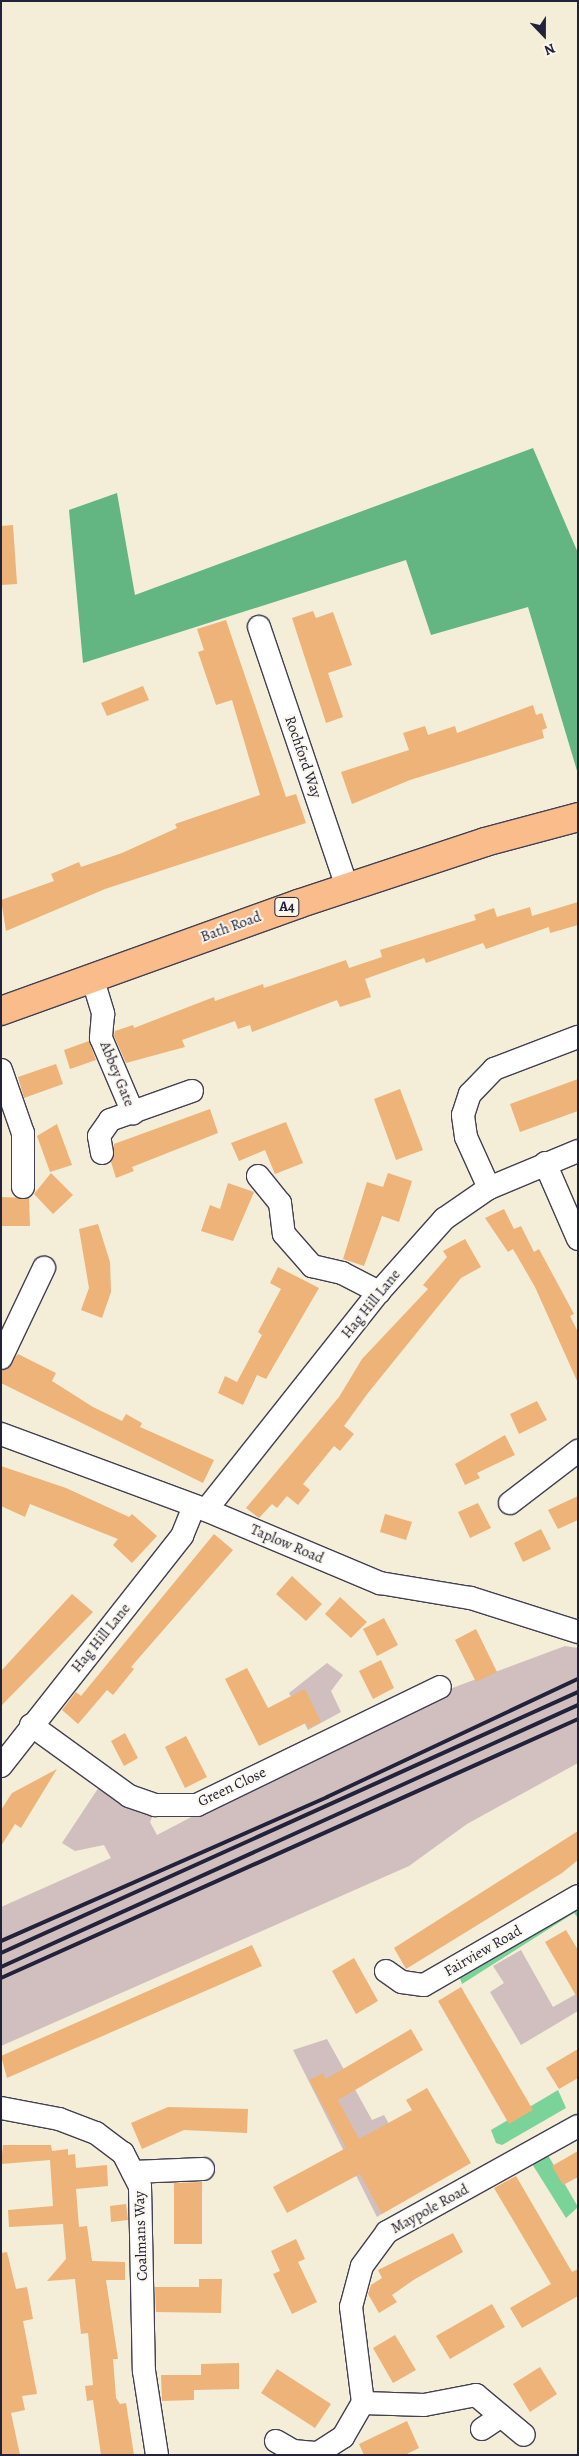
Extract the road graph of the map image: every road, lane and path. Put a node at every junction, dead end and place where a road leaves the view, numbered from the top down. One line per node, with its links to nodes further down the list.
1 (259, 627): 3 (street, Rochford Way)
2 (578, 817): 3 (main road, Bath Road / A4)
3 (348, 887): 4 (main road, Bath Road / A4)
4 (92, 977): 5 (main road, Bath Road / A4); 9 (street, Abbey Gate)
5 (1, 1011)
6 (578, 1037): 15 (street)
7 (1, 1070): 14 (street)
8 (192, 1091): 9 (street, Abbey Gate)
9 (134, 1113): 11 (street, Abbey Gate)
10 (578, 1150): 12 (street, Hag Hill Lane)
11 (102, 1153)
12 (545, 1163): 15 (street, Hag Hill Lane); 16 (street)
13 (258, 1176): 18 (street)
14 (23, 1187)
15 (489, 1188): 18 (street, Hag Hill Lane)
16 (578, 1239)
17 (44, 1268): 19 (street)
18 (379, 1292): 23 (street, Hag Hill Lane)
19 (1, 1358)
20 (1, 1434): 23 (street, Taplow Road)
21 (578, 1451): 22 (street)
22 (510, 1503)
23 (200, 1508): 24 (street, Taplow Road); 26 (street, Hag Hill Lane)
24 (578, 1632)
25 (440, 1687): 26 (street, Green Close)
26 (31, 1725): 27 (street, Hag Hill Lane)
27 (1, 1766)
28 (578, 1896): 29 (street, Fairview Road)
29 (386, 1972)
30 (1, 2108): 33 (street, Coalmans Way)
31 (578, 2126): 34 (street, Maypole Road)
32 (203, 2168): 33 (street)
33 (133, 2172): 39 (street, Coalmans Way)
34 (363, 2403): 35 (street); 38 (street)
35 (501, 2416): 36 (street); 37 (street)
36 (482, 2429)
37 (524, 2435)
38 (276, 2441)
39 (157, 2455)

